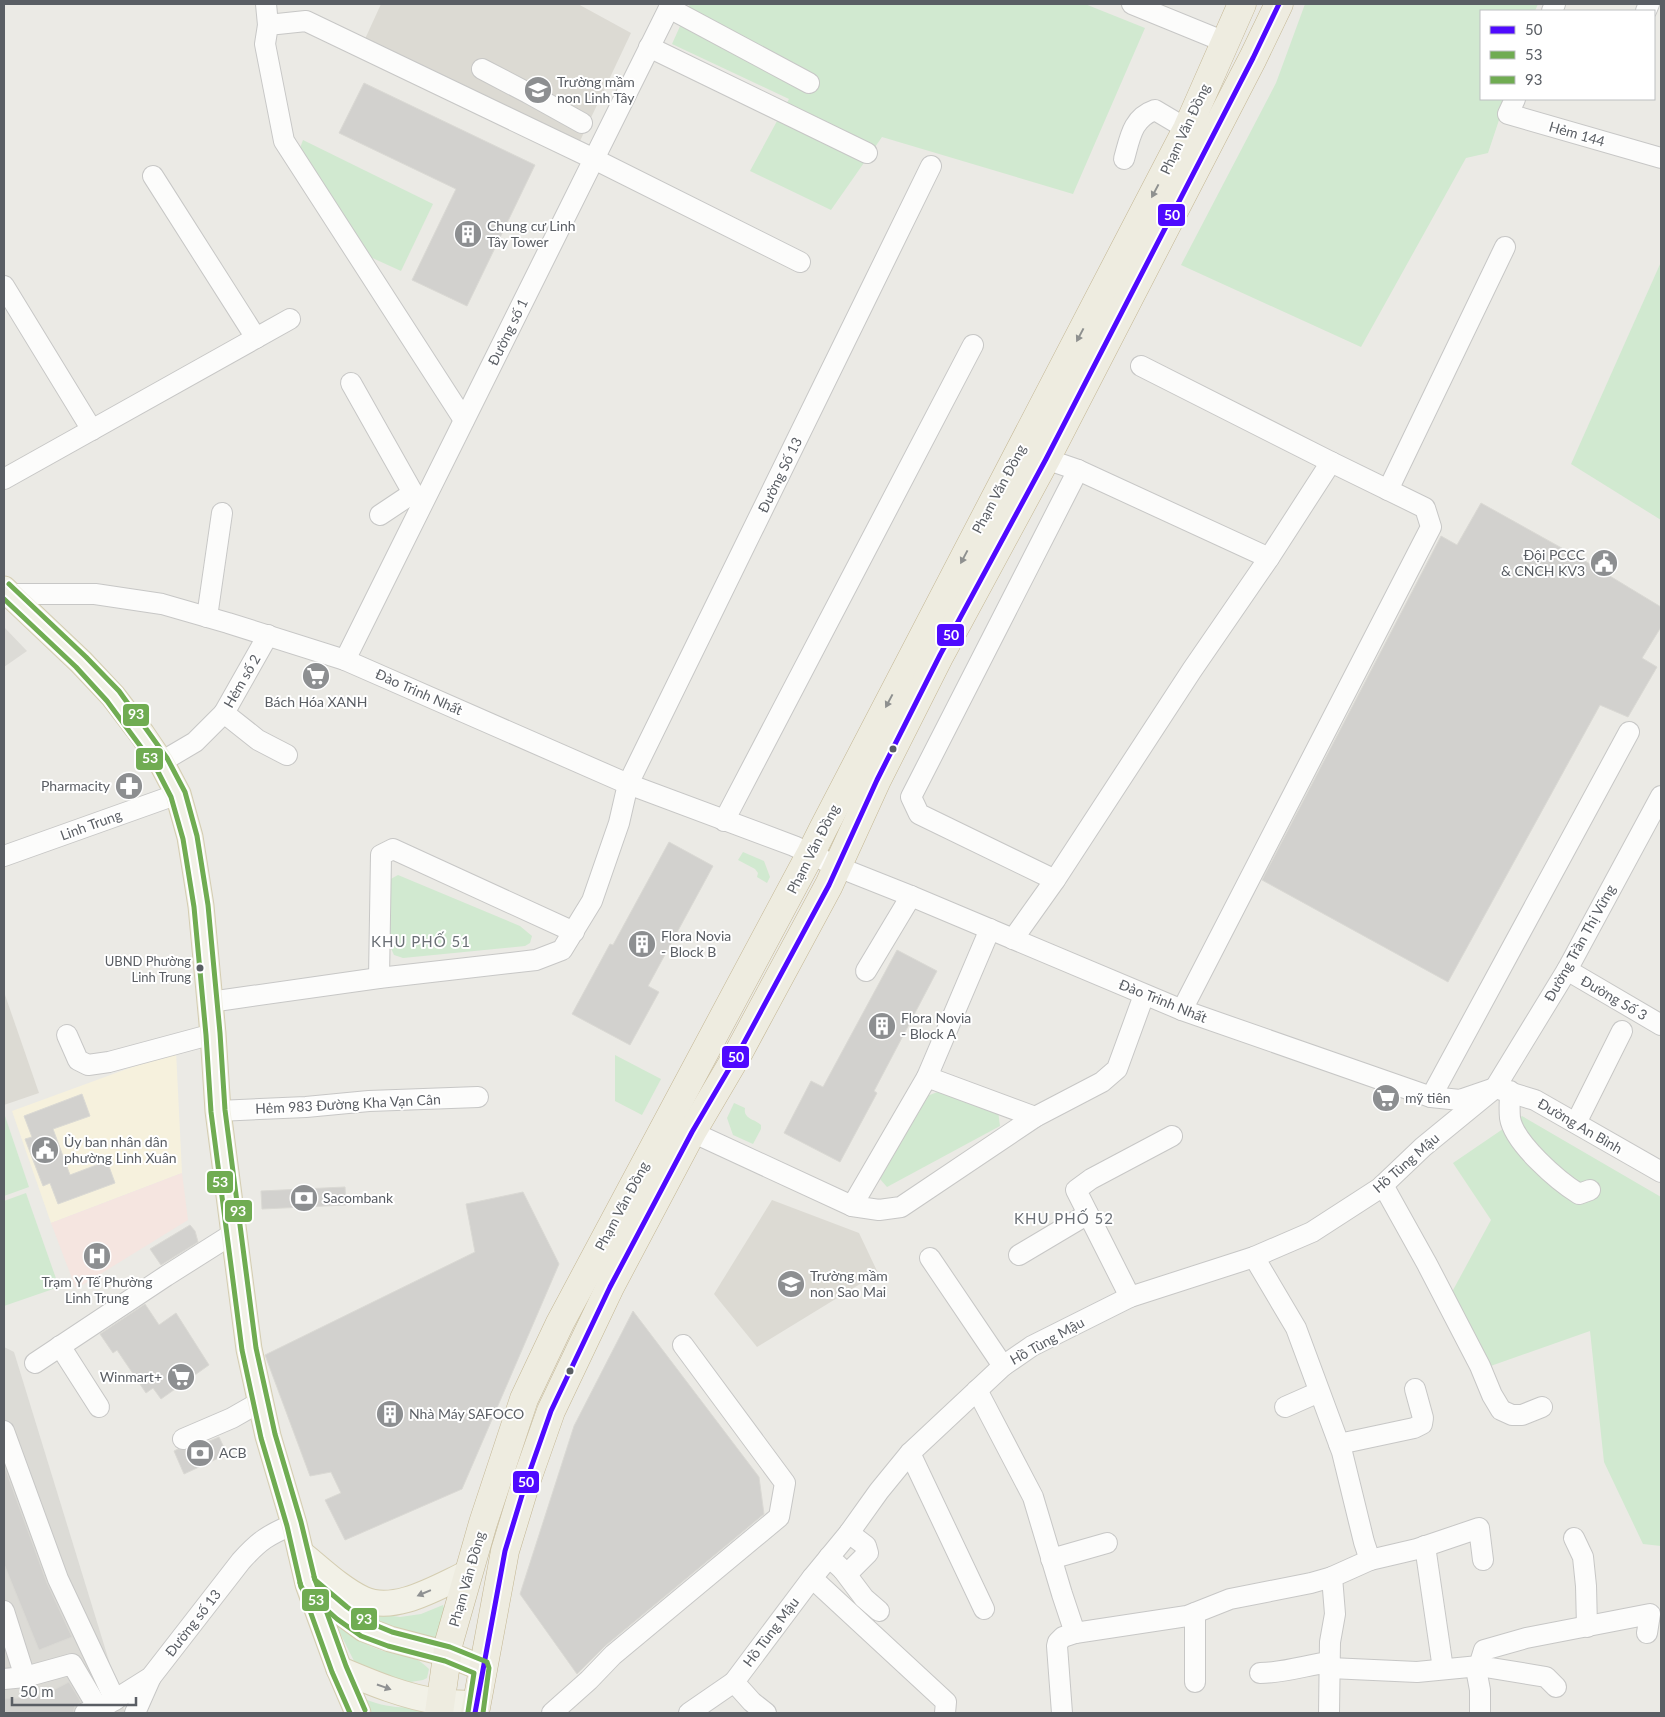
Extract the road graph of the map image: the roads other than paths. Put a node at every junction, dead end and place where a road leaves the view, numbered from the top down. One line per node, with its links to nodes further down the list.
1 (266, 4): 7 (street)
2 (1132, 4): 8 (street)
3 (1242, 4): 8 (highway, Phạm Văn Đồng)
4 (1279, 4): 33 (highway, Phạm Văn Đồng)
5 (670, 6): 9 (street, Đường số 1); 11 (street)
6 (307, 12): 7 (street); 14 (street)
7 (268, 25): 31 (street)
8 (1225, 42): 16 (highway, Phạm Văn Đồng)
9 (649, 47): 17 (street); 18 (street, Đường số 1)
10 (482, 70): 12 (street)
11 (809, 83)
12 (528, 93): 14 (street); 15 (street)
13 (1515, 100): 19 (street, Hẻm 144)
14 (512, 120): 18 (street)
15 (582, 123)
16 (1187, 129): 20 (street); 54 (highway, Phạm Văn Đồng, one-way to 54)
17 (867, 153)
18 (594, 158): 24 (street); 31 (street, Đường số 1)
19 (1661, 158)
20 (1124, 159)
21 (931, 166): 50 (street, Đường Số 13)
22 (153, 176): 27 (street)
23 (1505, 247): 37 (street)
24 (800, 262)
25 (4, 286): 32 (street)
26 (290, 319): 27 (street)
27 (256, 338): 32 (street)
28 (974, 346): 53 (street)
29 (1140, 366): 34 (street)
30 (351, 384): 38 (street)
31 (464, 420): 38 (street, Đường số 1)
32 (92, 430): 36 (street)
33 (1046, 459): 35 (street); 56 (highway, Phạm Văn Đồng)
34 (1331, 462): 37 (street); 41 (street)
35 (1078, 470): 41 (street); 57 (street)
36 (4, 478)
37 (1388, 490): 67 (street)
38 (417, 500): 40 (street); 45 (street, Đường số 1)
39 (222, 513): 43 (street)
40 (380, 515)
41 (1269, 558): 57 (street)
42 (7, 592): 43 (street, Đào Trinh Nhất); 49 (main road)
43 (207, 617): 44 (street, Đào Trinh Nhất)
44 (268, 635): 45 (street, Đào Trinh Nhất); 46 (street, Hẻm số 2)
45 (345, 660): 50 (street, Đào Trinh Nhất)
46 (224, 713): 48 (street, Hẻm số 2); 49 (street)
47 (1629, 732): 75 (street)
48 (287, 755)
49 (161, 762): 51 (main road)
50 (628, 784): 53 (street, Đào Trinh Nhất); 60 (street, Đường Số 13)
51 (178, 794): 55 (street, Linh Trung); 66 (main road)
52 (1661, 796): 62 (street, Đường Trần Thị Vững)
53 (724, 821): 54 (street, Đào Trinh Nhất)
54 (811, 854): 56 (street, Đào Trinh Nhất); 116 (highway, Phạm Văn Đồng)
55 (4, 856)
56 (838, 867): 58 (street, Đào Trinh Nhất); 79 (highway, Phạm Văn Đồng)
57 (1055, 880): 61 (street)
58 (911, 896): 59 (street, Đào Trinh Nhất); 63 (street)
59 (990, 929): 61 (street, Đào Trinh Nhất); 72 (street)
60 (574, 932): 64 (street, Đường Số 13); 64 (street)
61 (1013, 939): 65 (street, Đào Trinh Nhất)
62 (1567, 970): 68 (street, Đường Số 3); 73 (street, Đường Trần Thị Vững)
63 (866, 971)
64 (379, 978): 66 (street, Đường Số 13)
65 (1144, 995): 67 (street, Đào Trinh Nhất); 77 (street)
66 (210, 1002): 70 (main road)
67 (1182, 1010): 75 (street, Đào Trinh Nhất)
68 (1661, 1026)
69 (1622, 1031): 78 (street)
70 (213, 1034): 71 (street); 76 (main road)
71 (67, 1035)
72 (927, 1077): 77 (street); 84 (street)
73 (1502, 1090): 75 (street, Đào Trinh Nhất); 78 (street, Đường An Bình); 82 (street, Hồ Tùng Mậu); 83 (street)
74 (478, 1097): 76 (street, Hẻm 983 Đường Kha Vạn Cân)
75 (1431, 1097)
76 (218, 1111): 86 (main road)
77 (1035, 1117): 84 (street)
78 (1576, 1123): 81 (street, Đường An Bình)
79 (692, 1132): 84 (street); 130 (highway, Phạm Văn Đồng)
80 (1172, 1136): 85 (street)
81 (1661, 1172)
82 (1383, 1184): 88 (street, Hồ Tùng Mậu); 101 (street)
83 (1590, 1190)
84 (852, 1206)
85 (1088, 1214): 87 (street); 90 (street)
86 (234, 1233): 92 (street); 98 (main road)
87 (1019, 1256)
88 (1254, 1257): 90 (street, Hồ Tùng Mậu); 97 (street)
89 (930, 1258): 94 (street)
90 (1130, 1297): 94 (street, Hồ Tùng Mậu)
91 (683, 1345): 146 (street)
92 (60, 1346): 93 (street); 99 (street)
93 (35, 1363)
94 (1003, 1366): 96 (street, Hồ Tùng Mậu)
95 (1415, 1389): 104 (street)
96 (977, 1390): 105 (street, Hồ Tùng Mậu); 112 (street)
97 (1319, 1392): 100 (street); 104 (street)
98 (260, 1402): 103 (street); 106 (main road)
99 (99, 1407)
100 (1285, 1407)
101 (1542, 1407)
102 (4, 1431): 141 (street)
103 (183, 1438)
104 (1339, 1444): 113 (street)
105 (910, 1453): 107 (street, Hồ Tùng Mậu); 120 (street)
106 (294, 1524): 111 (main road); 135 (street, Đường số 13)
107 (849, 1533): 115 (street, Hồ Tùng Mậu); 115 (street)
108 (1574, 1538): 125 (street)
109 (1107, 1543): 112 (street)
110 (1425, 1546): 113 (street); 114 (street); 132 (street)
111 (301, 1553): 116 (main road, one-way to 111); 119 (main road)
112 (1051, 1559): 126 (street)
113 (1370, 1560): 117 (street)
114 (1483, 1560)
115 (836, 1564): 118 (street, Hồ Tùng Mậu); 122 (street)
116 (468, 1573): 127 (highway, Phạm Văn Đồng)
117 (1332, 1577): 123 (street); 128 (street)
118 (812, 1578): 137 (street, Hồ Tùng Mậu); 149 (street)
119 (308, 1584): 127 (main road); 131 (main road)
120 (984, 1609)
121 (4, 1611): 134 (street)
122 (879, 1611)
123 (1195, 1613): 126 (street); 138 (street)
124 (1653, 1619): 125 (street)
125 (1587, 1627): 129 (street)
126 (1076, 1633): 150 (street)
127 (447, 1654): 130 (main road); 142 (highway, Phạm Văn Đồng)
128 (1330, 1665): 132 (street); 133 (street); 151 (street)
129 (1479, 1666): 132 (street); 139 (street); 152 (street)
130 (482, 1668): 143 (highway, Phạm Văn Đồng)
131 (339, 1669): 142 (main road, one-way to 142); 145 (main road)
132 (1442, 1669)
133 (1260, 1673)
134 (25, 1677): 136 (street); 141 (street)
135 (151, 1677): 141 (street, Đường số 13); 144 (street)
136 (4, 1679)
137 (734, 1682): 140 (street, Hồ Tùng Mậu); 148 (street)
138 (1195, 1682)
139 (1556, 1687)
140 (714, 1705): 147 (street, Hồ Tùng Mậu)
141 (99, 1707)
142 (439, 1707): 143 (main road)
143 (475, 1709)
144 (135, 1713)
145 (358, 1713)
146 (552, 1713)
147 (689, 1713)
148 (766, 1713)
149 (945, 1713)
150 (1062, 1713)
151 (1329, 1713)
152 (1480, 1713)

